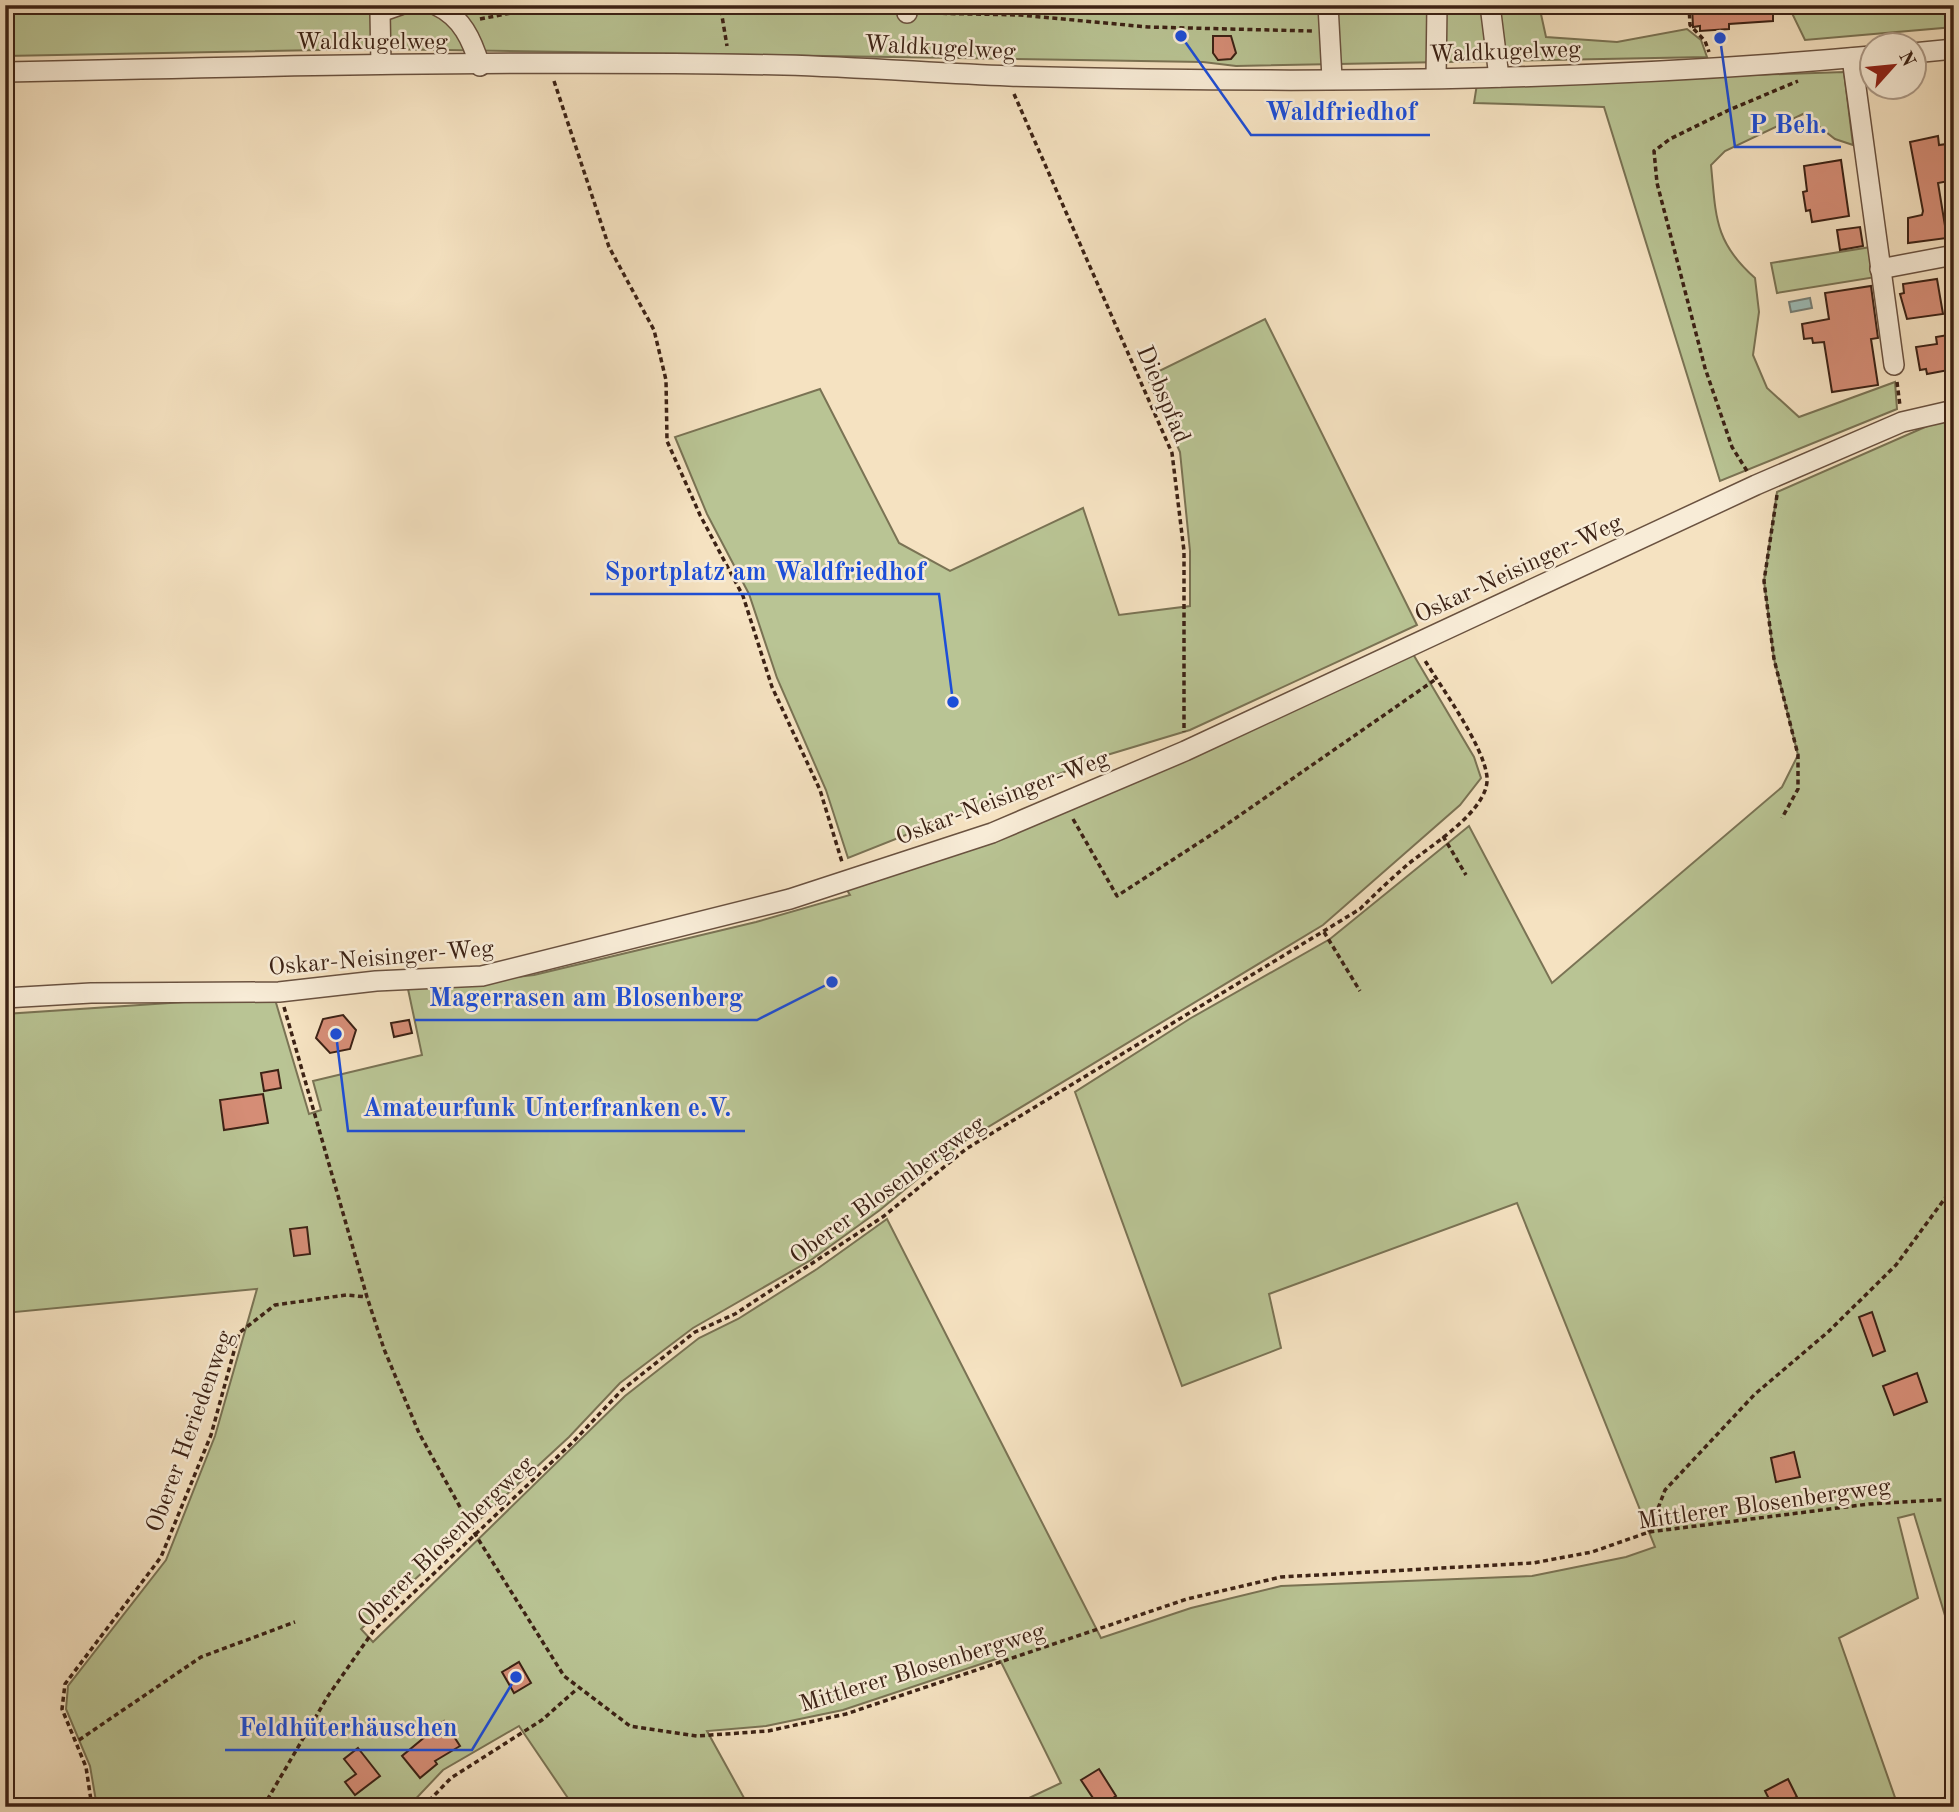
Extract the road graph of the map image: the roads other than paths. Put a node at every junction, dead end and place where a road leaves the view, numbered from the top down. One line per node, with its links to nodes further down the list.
1 (400, 5): 9 (street)
2 (436, 5): 10 (street)
3 (1328, 5): 13 (street)
4 (1437, 5): 14 (street)
5 (1490, 5): 12 (street)
6 (1954, 50): 7 (street)
7 (1927, 52)
8 (1857, 57): 12 (street, Waldkugelweg)
9 (381, 64): 10 (street, Waldkugelweg); 11 (street, Waldkugelweg)
10 (480, 66): 13 (street, Waldkugelweg)
11 (5, 72)
12 (1499, 77): 14 (street, Waldkugelweg)
13 (1332, 78): 14 (street, Waldkugelweg)
14 (1436, 78)
15 (1866, 102): 17 (street)
16 (1954, 255): 17 (street)
17 (1880, 270): 18 (street)
18 (1894, 365)
19 (1954, 410): 20 (street, Oskar-Neisinger-Weg)
20 (5, 998)

